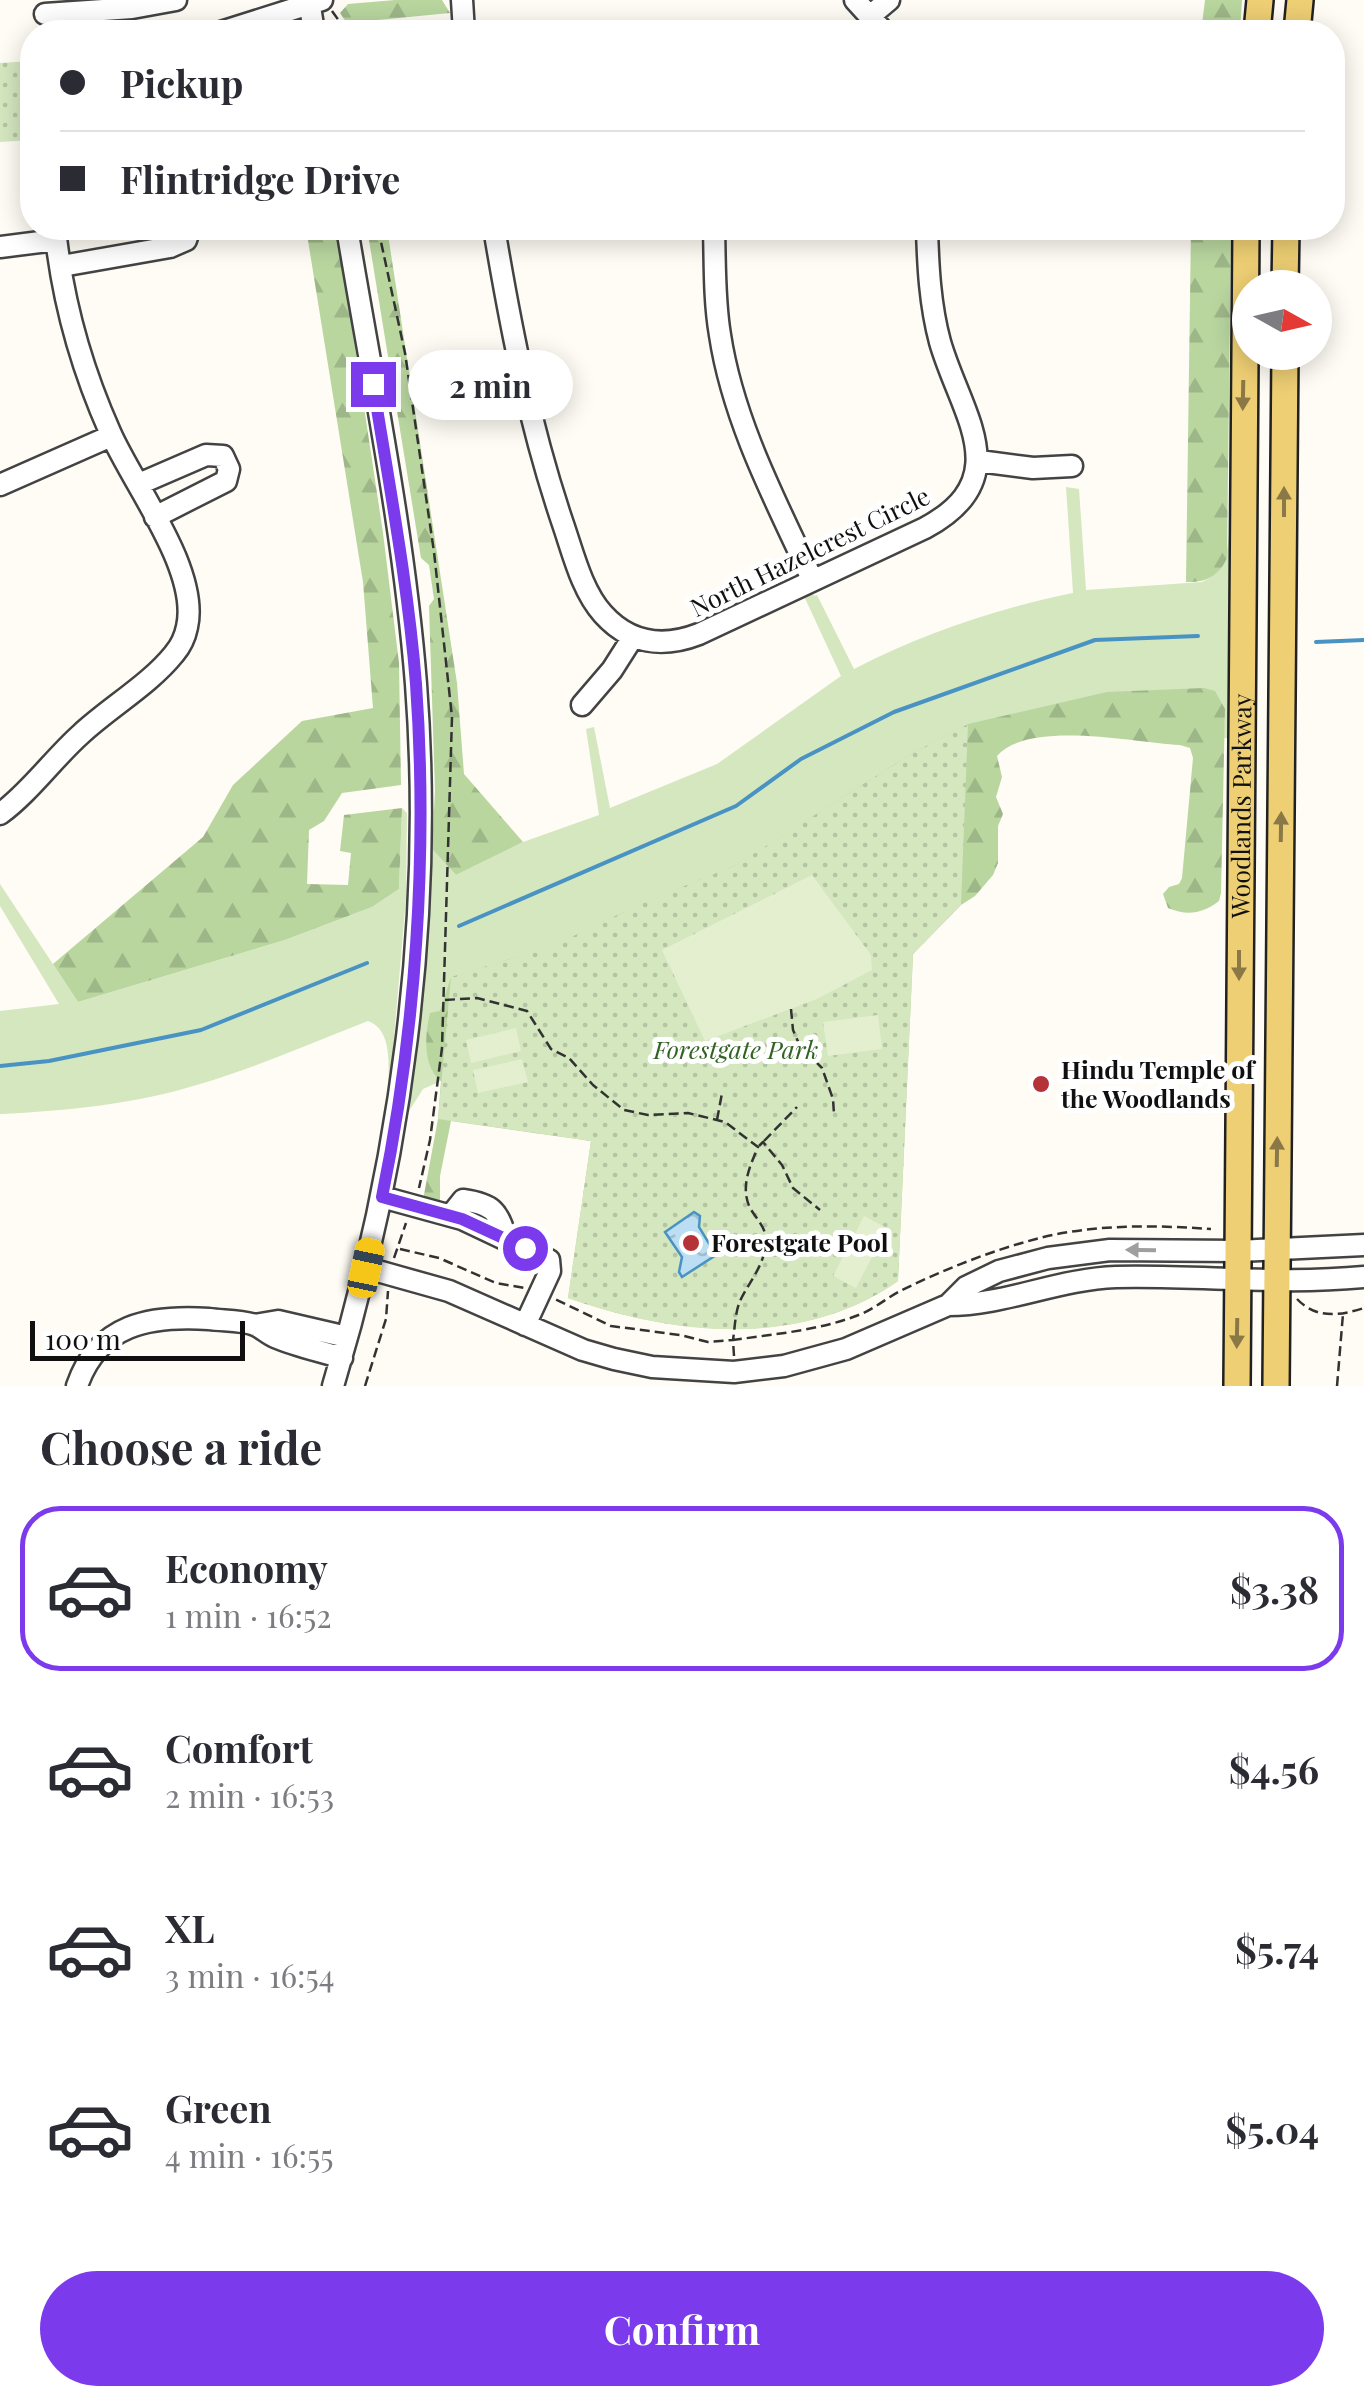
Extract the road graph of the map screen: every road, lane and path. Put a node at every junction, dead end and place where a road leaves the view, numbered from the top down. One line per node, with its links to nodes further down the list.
1 (176, 0): 5 (street)
2 (855, 0): 6 (street)
3 (889, 0): 6 (street)
4 (314, 1): 7 (street)
5 (45, 15)
6 (870, 16): 8 (street)
7 (257, 20)
8 (874, 20)
9 (28, 240): 18 (street)
10 (57, 240): 19 (street)
11 (186, 240): 19 (street)
12 (349, 240): 40 (street)
13 (496, 240): 29 (street)
14 (715, 240): 28 (street)
15 (927, 240): 23 (street)
16 (1246, 240): 45 (main road, Woodlands Parkway, one-way to 45)
17 (1286, 240): 20 (main road)
18 (0, 246)
19 (62, 266): 22 (street)
20 (1285, 270)
21 (1285, 370): 44 (main road, Woodlands Parkway, one-way to 21)
22 (111, 436): 25 (street); 26 (street)
23 (979, 462): 24 (street); 28 (street, North Hazelcrest Circle)
24 (1072, 466)
25 (139, 484): 27 (street); 27 (street)
26 (0, 485)
27 (155, 517): 31 (street)
28 (812, 580): 29 (street, North Hazelcrest Circle)
29 (633, 637): 30 (street)
30 (582, 705)
31 (0, 814)
32 (444, 1000): 37 (path)
33 (791, 1009): 36 (path)
34 (722, 1093): 37 (path)
35 (798, 1106): 38 (path)
36 (834, 1114)
37 (716, 1120): 39 (path)
38 (762, 1142): 39 (path); 41 (path)
39 (758, 1147): 50 (path)
40 (382, 1197): 46 (street); 50 (street)
41 (820, 1210)
42 (1364, 1245): 44 (street)
43 (398, 1248): 50 (path)
44 (1276, 1250): 45 (street); 49 (main road, Woodlands Parkway)
45 (1238, 1251): 48 (main road, Woodlands Parkway); 51 (street, one-way to 51)
46 (366, 1268): 54 (street); 56 (street)
47 (1364, 1277): 49 (street)
48 (1238, 1280): 49 (street); 51 (street); 62 (main road, Woodlands Parkway, one-way to 62)
49 (1284, 1286): 53 (path); 63 (main road, Woodlands Parkway)
50 (540, 1292): 54 (street)
51 (948, 1305): 59 (street)
52 (1364, 1308): 53 (path)
53 (1343, 1312): 64 (path)
54 (525, 1325): 58 (street)
55 (255, 1326): 56 (street); 57 (street); 60 (street)
56 (348, 1337): 57 (street)
57 (342, 1358): 61 (street)
58 (687, 1378): 59 (street)
59 (711, 1379)
60 (77, 1384)
61 (333, 1386)
62 (1236, 1386)
63 (1276, 1386)
64 (1337, 1386)

